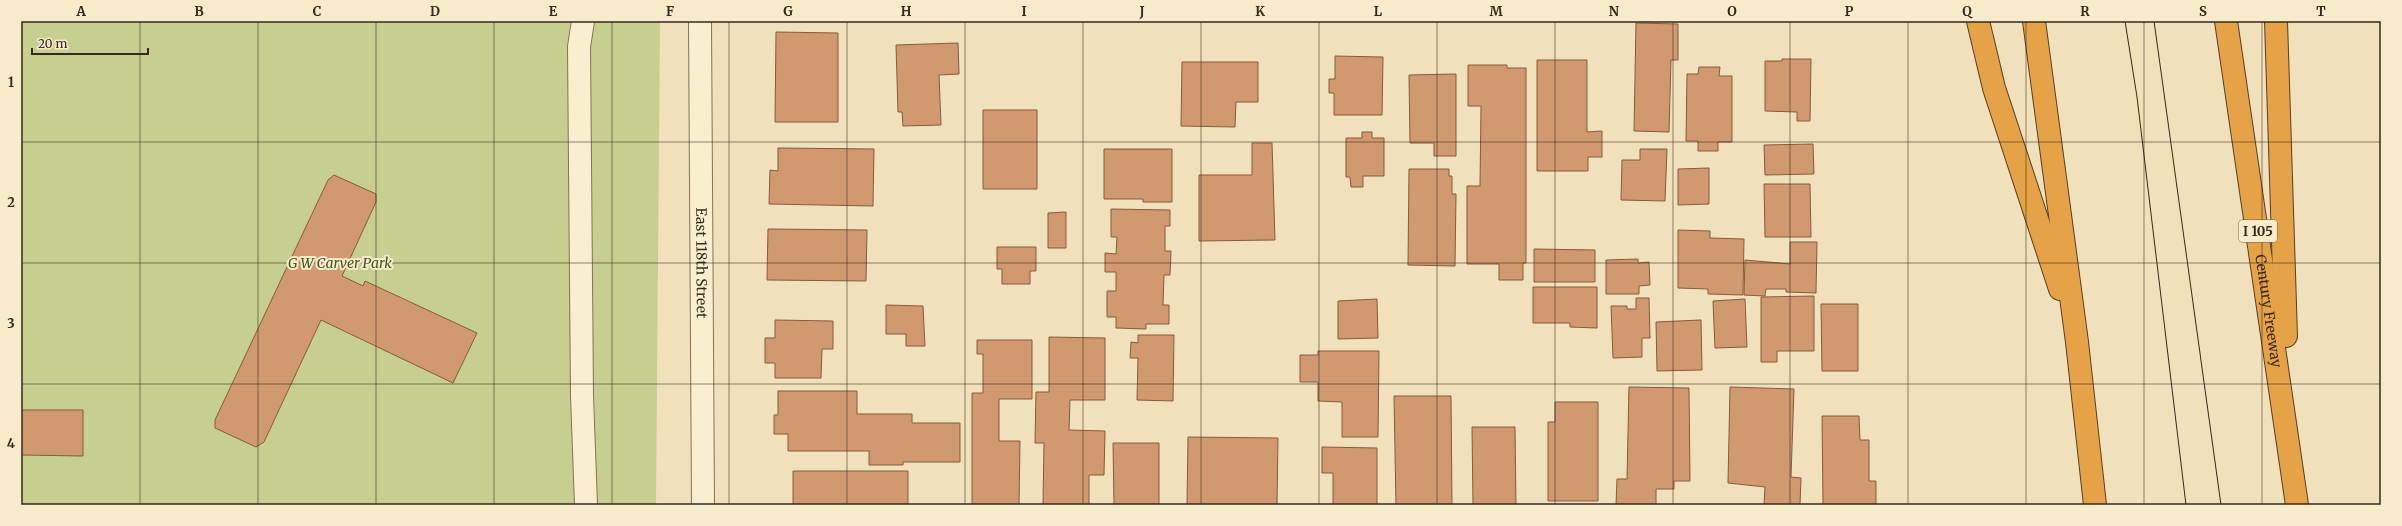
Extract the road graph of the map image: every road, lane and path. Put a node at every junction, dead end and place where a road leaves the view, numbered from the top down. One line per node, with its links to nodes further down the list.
1 (583, 21): 9 (street)
2 (700, 21): 10 (street, East 118th Street)
3 (1978, 21): 7 (highway)
4 (2034, 21): 7 (highway)
5 (2226, 21): 8 (highway, Century Freeway / I 105)
6 (2276, 21): 8 (highway)
7 (2077, 342): 11 (highway)
8 (2289, 441): 12 (highway, Century Freeway / I 105)
9 (586, 505)
10 (703, 505)
11 (2095, 505)
12 (2297, 505)

